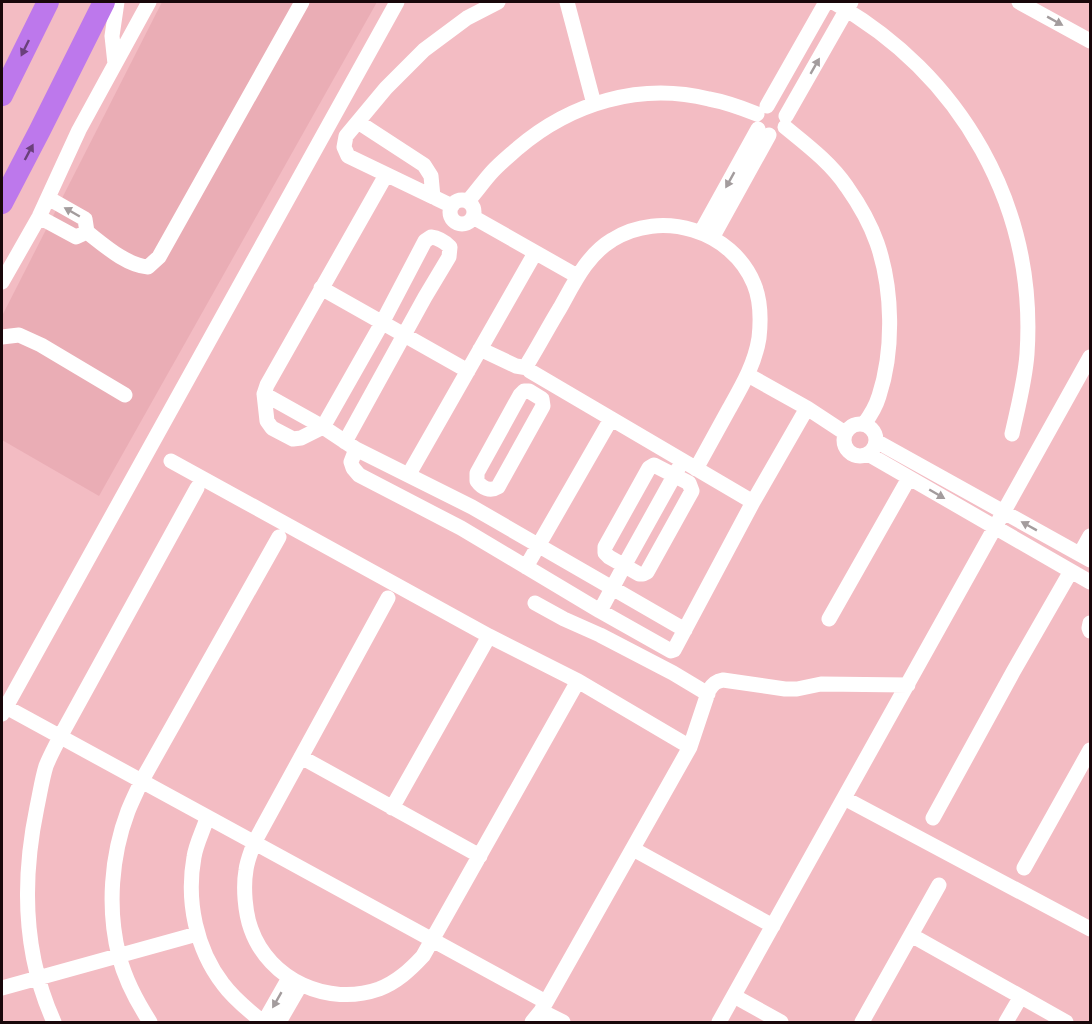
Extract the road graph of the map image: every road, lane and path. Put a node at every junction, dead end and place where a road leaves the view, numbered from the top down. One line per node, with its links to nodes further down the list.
1 (48, 2): 14 (highway, one-way to 14)
2 (104, 2): 23 (highway, one-way to 2)
3 (117, 2): 13 (street)
4 (149, 2): 13 (street)
5 (302, 2): 28 (street)
6 (398, 2): 90 (street)
7 (498, 2): 17 (street)
8 (567, 2): 15 (street)
9 (826, 2): 16 (street)
10 (1019, 2): 12 (street, one-way to 12)
11 (844, 4): 18 (street, one-way to 11); 52 (street)
12 (1090, 41)
13 (115, 64): 21 (street)
14 (2, 95)
15 (594, 104): 16 (street); 22 (street)
16 (763, 121): 18 (street); 18 (street); 29 (street)
17 (358, 122): 19 (street); 20 (street)
18 (785, 122): 49 (street)
19 (386, 175): 20 (street); 34 (street)
20 (433, 197): 24 (street)
21 (48, 198): 25 (street); 28 (street, one-way to 21)
22 (468, 201): 24 (street); 26 (street)
23 (2, 203)
24 (452, 206): 27 (street)
25 (39, 217): 28 (street); 33 (street)
26 (473, 217): 27 (street); 31 (street)
27 (457, 222): 30 (street)
28 (87, 232)
29 (706, 235): 32 (street); 42 (street)
30 (446, 243): 35 (street); 36 (street)
31 (535, 253): 32 (street); 38 (street)
32 (577, 276): 40 (street)
33 (2, 282)
34 (321, 288): 35 (street); 44 (street)
35 (382, 323): 36 (street); 50 (street)
36 (404, 336): 41 (street); 53 (street)
37 (2, 337): 45 (street)
38 (480, 350): 40 (street); 41 (street)
39 (1090, 357): 65 (street)
40 (528, 368): 43 (street)
41 (468, 371): 58 (street)
42 (748, 375): 47 (street); 57 (street)
43 (544, 380): 46 (street); 48 (street)
44 (264, 394): 50 (street); 50 (street)
45 (125, 395)
46 (537, 395): 61 (street); 61 (street)
47 (807, 408): 51 (street); 63 (street)
48 (611, 419): 56 (street); 71 (street)
49 (864, 424): 51 (street); 54 (street)
50 (322, 427): 53 (street)
51 (845, 433): 54 (street)
52 (1012, 434)
53 (351, 445): 58 (street); 66 (street)
54 (872, 448): 60 (street); 65 (street)
55 (171, 461): 86 (street)
56 (682, 461): 57 (street); 59 (street)
57 (696, 469): 63 (street)
58 (409, 474): 64 (street)
59 (674, 475): 74 (street); 74 (street); 74 (street)
60 (909, 478): 67 (street, one-way to 67); 82 (street)
61 (482, 487): 64 (street)
62 (197, 488): 91 (street)
63 (753, 502): 84 (street)
64 (472, 507): 66 (street); 71 (street)
65 (1004, 512): 67 (street); 70 (street, one-way to 65)
66 (461, 528): 75 (street)
67 (995, 528): 73 (street); 88 (street)
68 (1090, 536): 72 (street)
69 (279, 537): 95 (street)
70 (1057, 541): 72 (street); 73 (street)
71 (538, 546): 75 (street); 78 (street)
72 (1085, 557)
73 (1047, 558): 76 (street)
74 (624, 566): 78 (street)
75 (526, 567): 81 (street)
76 (1071, 571): 77 (street); 99 (street)
77 (1090, 582)
78 (612, 588): 81 (street); 84 (street)
79 (388, 598): 94 (street)
80 (535, 603): 89 (street)
81 (600, 611): 84 (street)
82 (829, 619)
83 (1090, 622): 85 (street)
84 (685, 630)
85 (1090, 631)
86 (489, 636): 87 (street); 97 (street)
87 (578, 681): 92 (street); 102 (street)
88 (908, 685): 89 (street); 96 (street)
89 (708, 693): 92 (street)
90 (4, 711): 91 (street)
91 (60, 737): 95 (street); 111 (street)
92 (690, 747): 101 (street)
93 (1090, 750): 103 (street)
94 (301, 757): 97 (street); 100 (street)
95 (141, 782): 98 (street); 110 (street)
96 (844, 798): 105 (street); 106 (street)
97 (392, 808): 102 (street)
98 (207, 818): 100 (street); 107 (street)
99 (933, 818)
100 (254, 843): 109 (street); 112 (street)
101 (633, 849): 105 (street); 116 (street)
102 (480, 856): 109 (street)
103 (1024, 868)
104 (939, 885): 108 (street)
105 (773, 926): 114 (street)
106 (1090, 929)
107 (197, 934): 110 (street); 119 (street)
108 (911, 935): 115 (street); 124 (street)
109 (432, 941): 112 (street); 116 (street)
110 (119, 956): 111 (street); 118 (street)
111 (38, 978): 113 (street); 117 (street)
112 (295, 981): 119 (street, one-way to 119); 120 (street)
113 (2, 988)
114 (734, 996): 122 (street); 123 (street)
115 (1020, 998): 125 (street); 126 (street)
116 (540, 1012): 121 (street)
117 (54, 1023)
118 (150, 1023)
119 (263, 1023)
120 (279, 1023)
121 (563, 1023)
122 (719, 1023)
123 (781, 1023)
124 (862, 1023)
125 (1006, 1023)
126 (1066, 1023)

